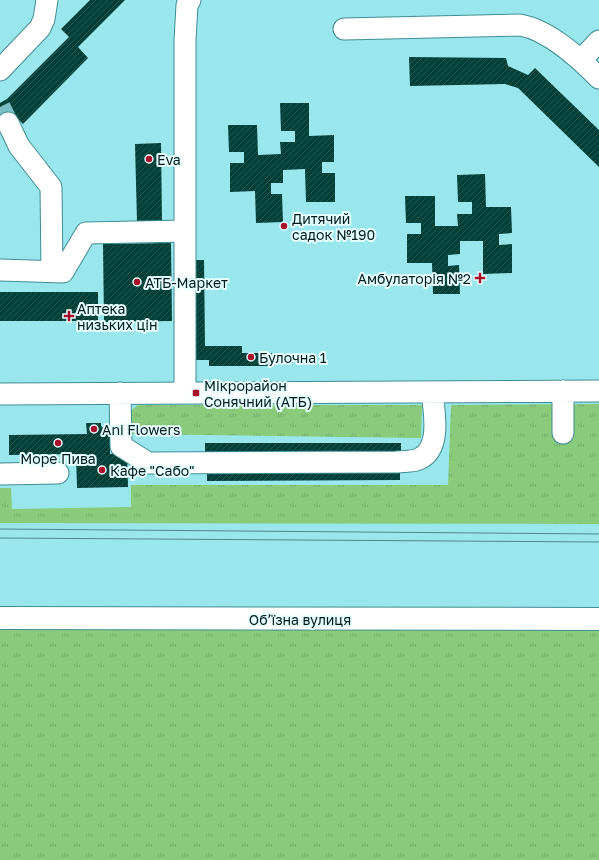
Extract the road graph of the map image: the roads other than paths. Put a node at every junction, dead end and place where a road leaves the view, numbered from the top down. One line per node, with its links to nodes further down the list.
1 (47, 0): 6 (street)
2 (190, 0): 9 (street)
3 (344, 29): 5 (street)
4 (599, 41): 5 (street)
5 (581, 60): 7 (street)
6 (0, 70)
7 (599, 78)
8 (8, 123): 11 (street)
9 (185, 231): 11 (street); 16 (street)
10 (0, 270): 11 (street)
11 (52, 271)
12 (563, 391): 13 (street); 14 (street); 18 (street)
13 (599, 391)
14 (432, 392): 15 (street); 16 (street)
15 (120, 393): 16 (street); 17 (street)
16 (185, 393)
17 (0, 394)
18 (562, 433)
19 (58, 473): 20 (street)
20 (0, 474)
21 (0, 618): 22 (main road, Обʼїзна вулиця)
22 (599, 620)

